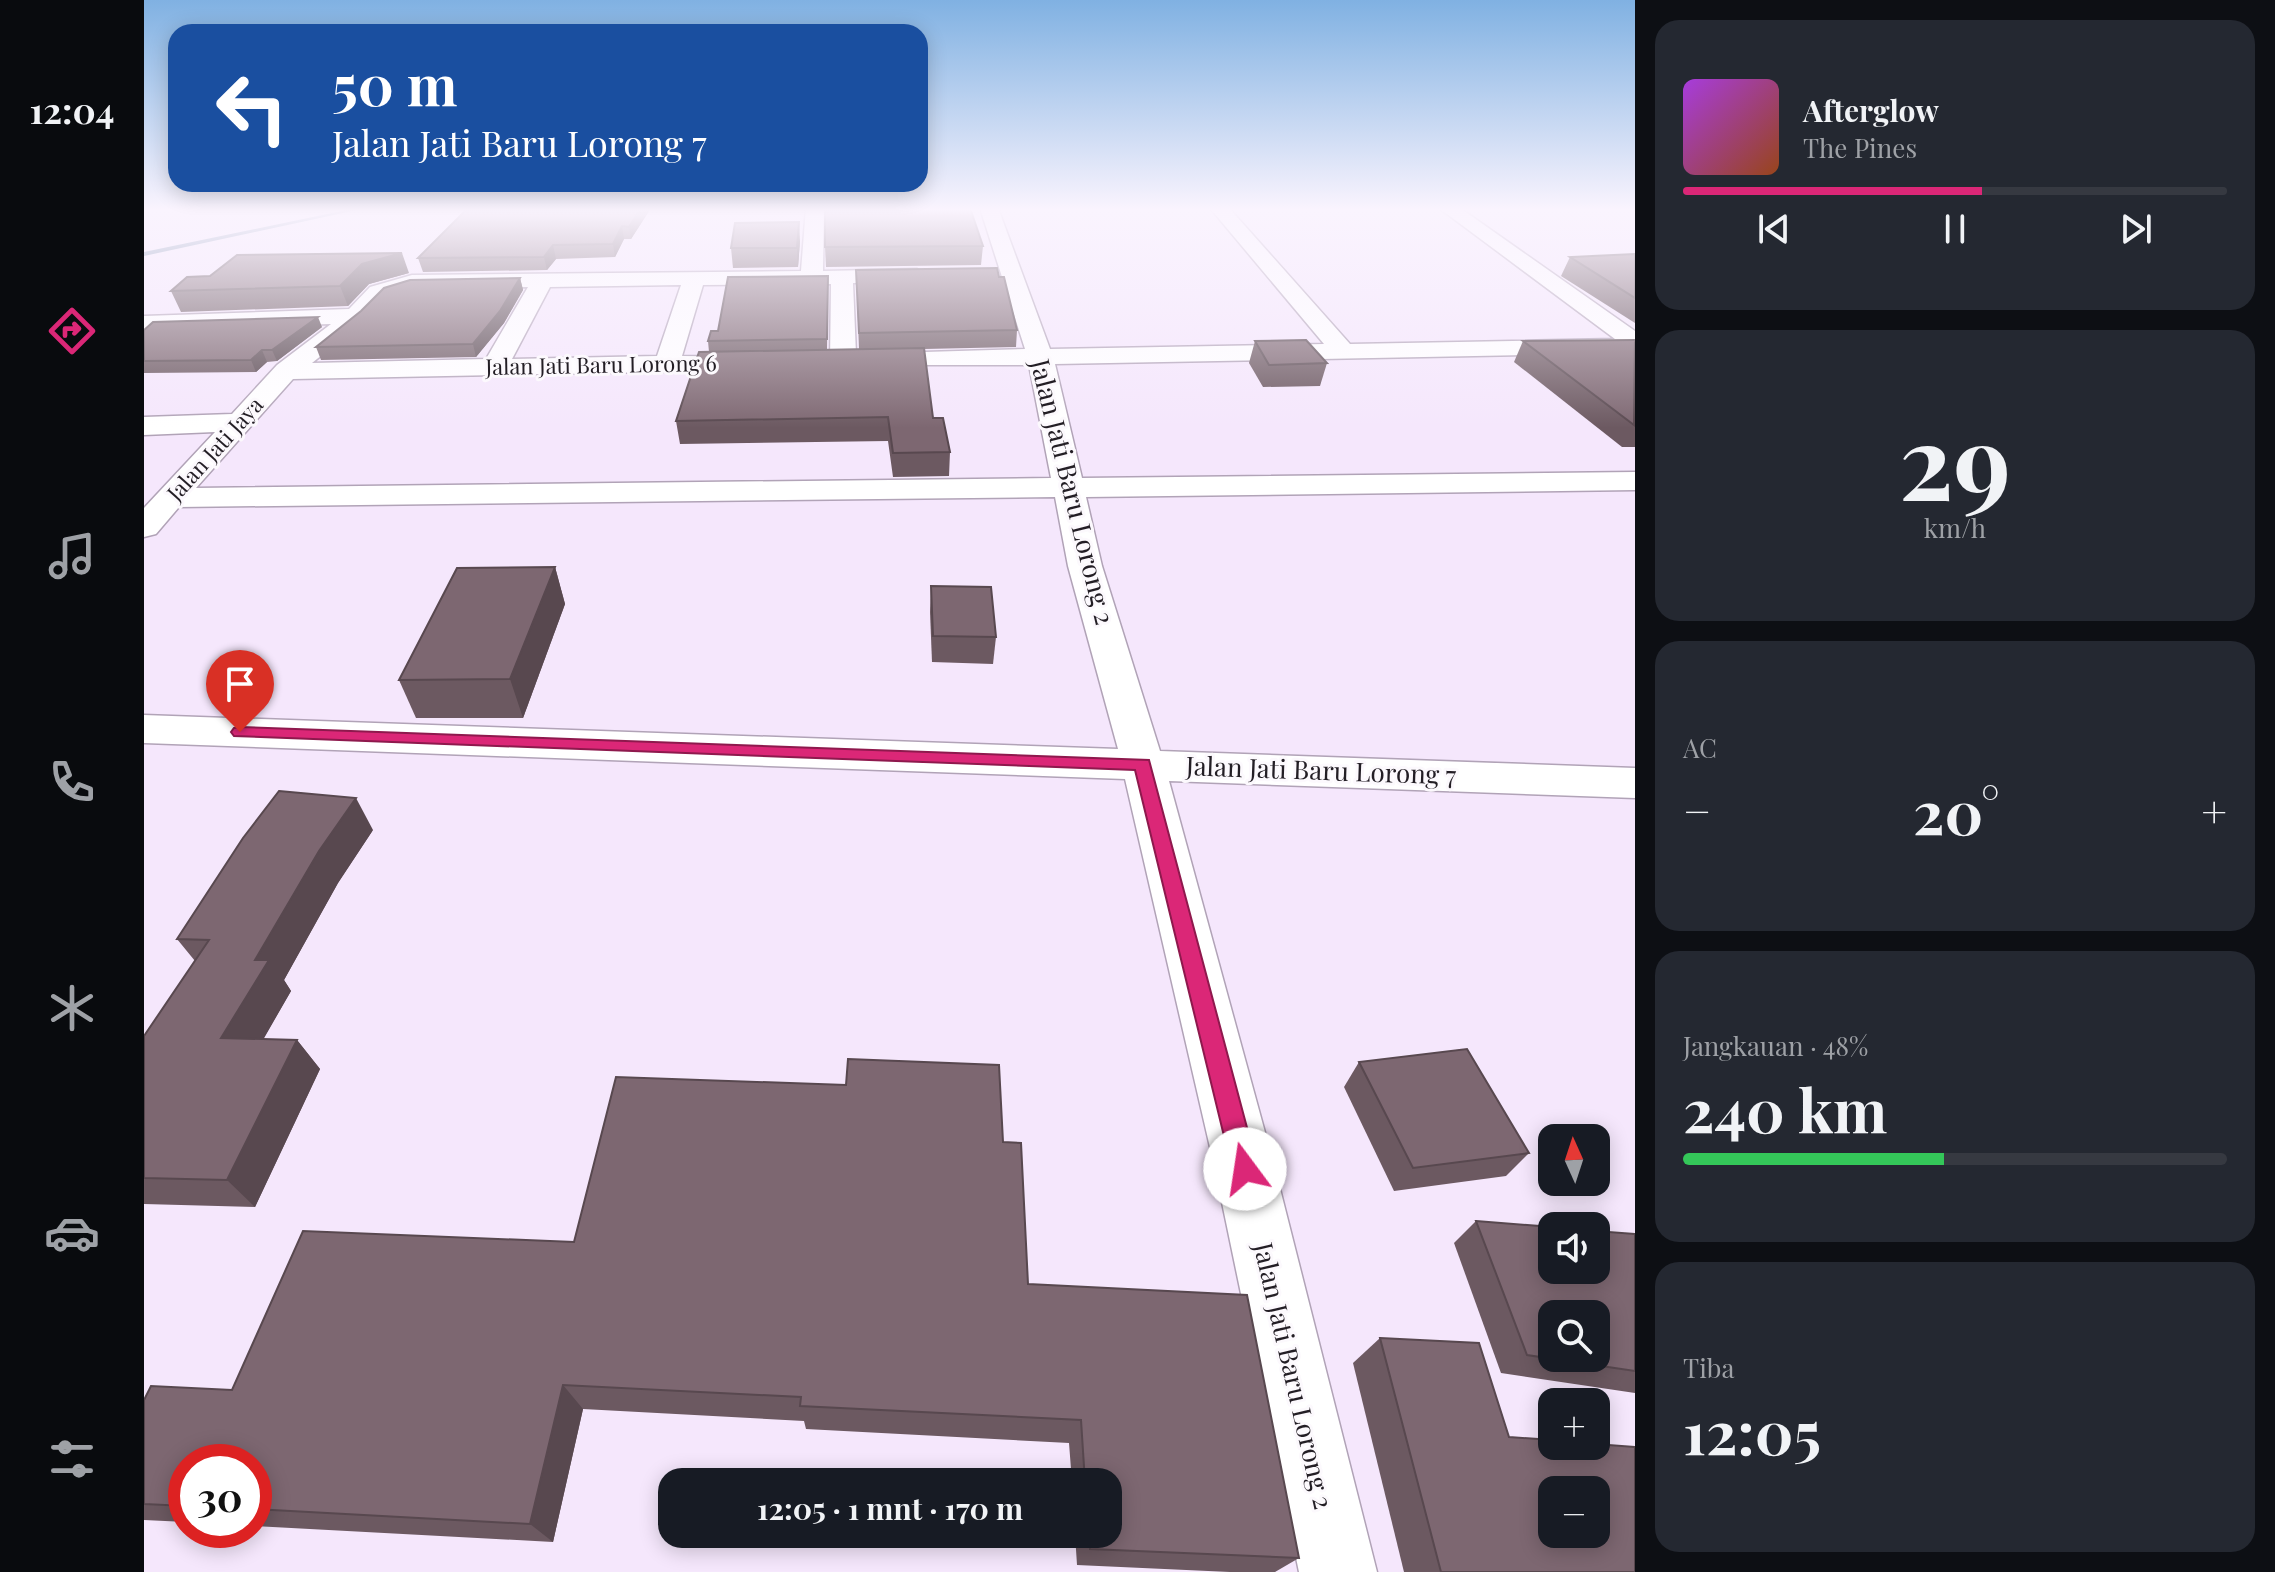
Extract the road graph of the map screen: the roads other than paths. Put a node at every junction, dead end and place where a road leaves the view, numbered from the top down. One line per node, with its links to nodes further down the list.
1 (454, 281): 8 (street, Jalan Jati Jaya)
2 (542, 281): 17 (street)
3 (693, 281): 16 (street)
4 (842, 281): 13 (street)
5 (1007, 281): 12 (street, Jalan Jati Baru Lorong 2)
6 (1283, 281): 11 (street)
7 (1549, 281): 10 (street)
8 (356, 316): 9 (street); 18 (street, Jalan Jati Jaya)
9 (144, 323)
10 (1635, 344): 11 (street)
11 (1345, 353): 12 (street)
12 (1041, 359): 13 (street); 22 (street, Jalan Jati Baru Lorong 2)
13 (843, 360): 14 (street)
14 (814, 361)
15 (784, 362): 16 (street, Jalan Jati Baru Lorong 6)
16 (667, 364): 17 (street, Jalan Jati Baru Lorong 6)
17 (495, 366): 18 (street, Jalan Jati Baru Lorong 6)
18 (286, 371): 19 (street, Jalan Jati Jaya)
19 (240, 422): 20 (street); 23 (street, Jalan Jati Jaya)
20 (144, 426)
21 (1635, 481): 22 (street)
22 (1070, 489): 23 (street); 26 (street, Jalan Jati Baru Lorong 2)
23 (170, 498): 24 (street, Jalan Jati Jaya)
24 (144, 527)
25 (144, 729): 26 (street, Jalan Jati Baru Lorong 7)
26 (1143, 764): 27 (street, Jalan Jati Baru Lorong 7); 28 (street, Jalan Jati Baru Lorong 2)
27 (1635, 783)
28 (1338, 1572)

